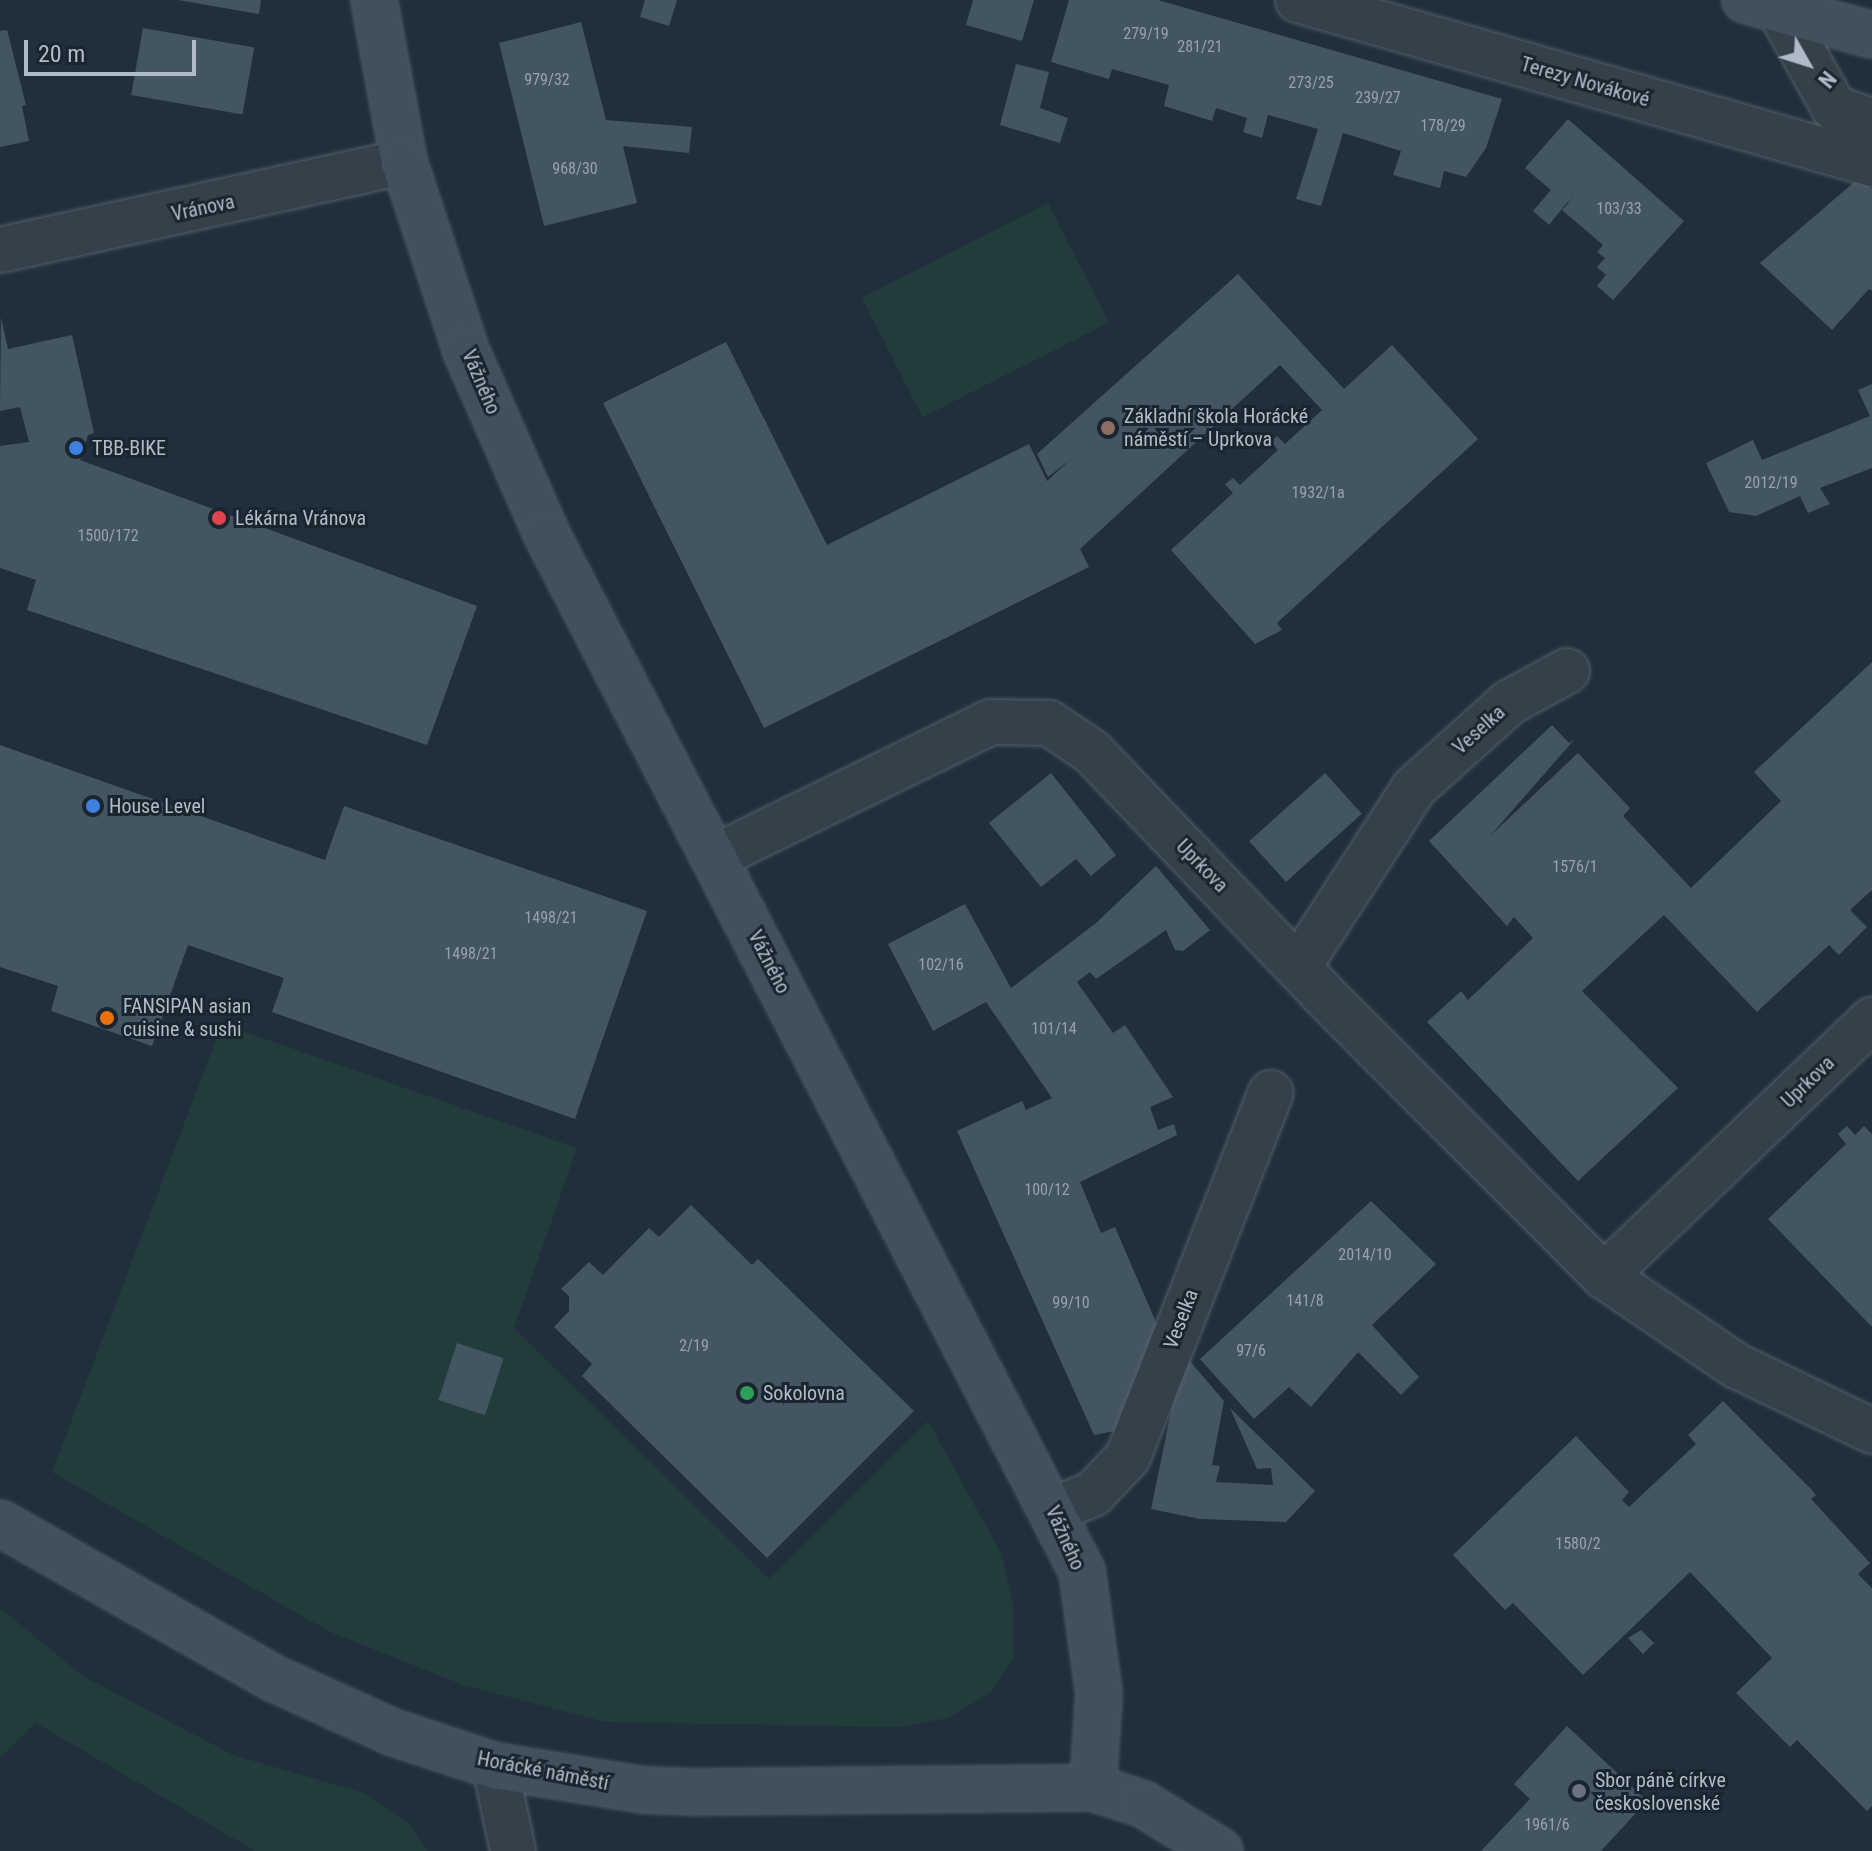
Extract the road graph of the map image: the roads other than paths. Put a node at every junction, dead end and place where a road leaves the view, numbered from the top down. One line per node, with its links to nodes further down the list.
1 (1298, 0): 7 (street, Terezy Novákové)
2 (374, 1): 6 (street, Vážného)
3 (1762, 5): 4 (street); 5 (street)
4 (1872, 35)
5 (1872, 121)
6 (404, 162): 8 (street, Vránova); 10 (street, Vážného)
7 (1872, 164)
8 (0, 250)
9 (1567, 671): 11 (street, Veselka)
10 (715, 857): 11 (street, Uprkova); 16 (street, Vážného)
11 (1299, 966): 14 (street, Uprkova)
12 (1872, 1020): 14 (street, Uprkova)
13 (1271, 1093): 16 (street, Veselka)
14 (1604, 1276): 15 (street, Uprkova)
15 (1872, 1431)
16 (1053, 1510): 19 (street, Vážného)
17 (0, 1523): 18 (street, Horácké náměstí)
18 (495, 1766): 19 (street, Horácké náměstí); 20 (street)
19 (1093, 1788): 21 (street)
20 (513, 1851)
21 (1220, 1851)

